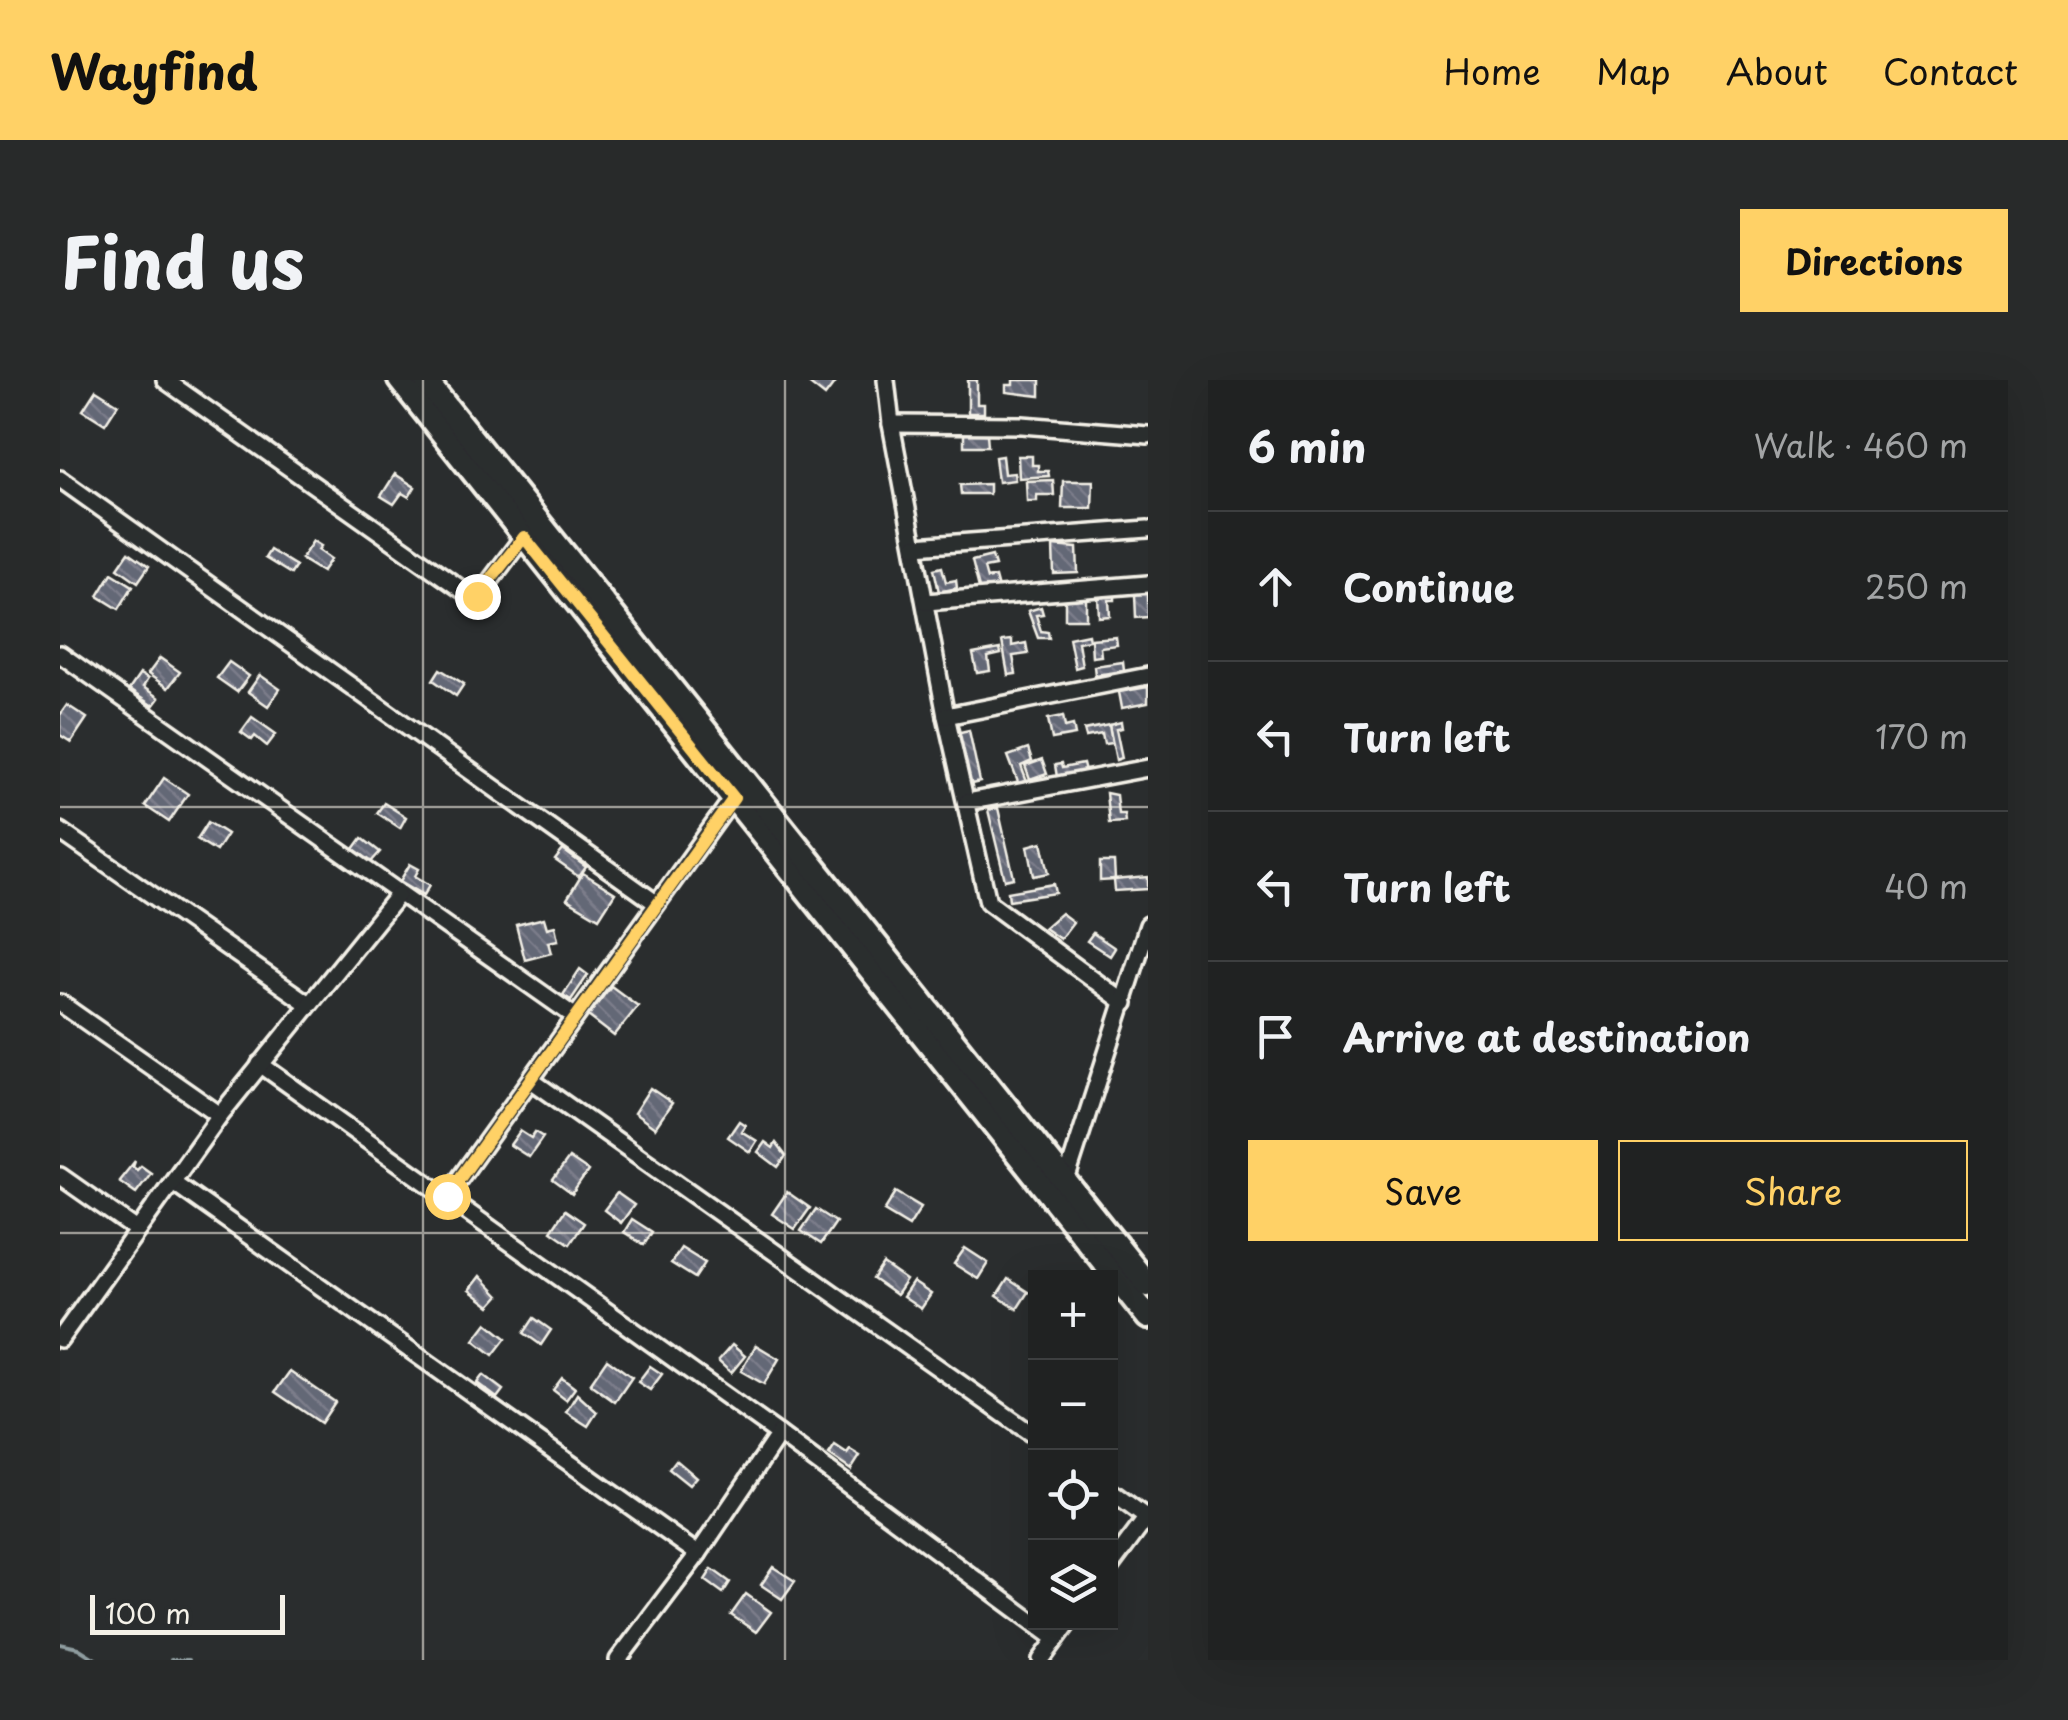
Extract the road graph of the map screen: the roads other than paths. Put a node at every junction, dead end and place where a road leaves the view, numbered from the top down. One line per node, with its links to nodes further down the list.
1 (165, 380): 9 (street)
2 (400, 380): 9 (main road)
3 (425, 380): 33 (main road)
4 (886, 380): 5 (street)
5 (891, 424): 6 (street); 10 (street)
6 (1148, 435)
7 (60, 479): 21 (street)
8 (1148, 529): 10 (street)
9 (524, 537): 17 (main road)
10 (915, 546): 12 (street)
11 (1148, 584): 12 (street)
12 (926, 602): 15 (street)
13 (60, 654): 20 (street)
14 (1148, 676): 15 (street)
15 (946, 716): 18 (street)
16 (1148, 768): 18 (street)
17 (734, 798): 21 (street); 33 (main road)
18 (966, 802): 26 (street)
19 (60, 831): 25 (street)
20 (398, 895): 25 (street); 27 (street)
21 (656, 903): 27 (street)
22 (1148, 924): 23 (street)
23 (1142, 966): 26 (street)
24 (60, 1003): 30 (street)
25 (308, 1003): 28 (street)
26 (1125, 1003): 33 (street)
27 (574, 1016): 29 (street)
28 (260, 1064): 30 (street); 34 (street)
29 (531, 1080): 34 (street); 39 (street)
30 (220, 1114): 32 (street)
31 (60, 1176): 35 (street)
32 (173, 1182): 35 (street); 43 (street)
33 (1062, 1190): 36 (main road); 37 (main road)
34 (447, 1196): 40 (street)
35 (137, 1230): 38 (street)
36 (1148, 1285)
37 (1148, 1317)
38 (60, 1339)
39 (1028, 1431)
40 (779, 1434): 43 (street); 46 (street)
41 (1118, 1496): 42 (street)
42 (1148, 1517): 44 (street)
43 (698, 1554): 47 (street)
44 (1118, 1556)
45 (1062, 1630): 46 (street)
46 (1056, 1639): 48 (street)
47 (618, 1660)
48 (1042, 1660)

